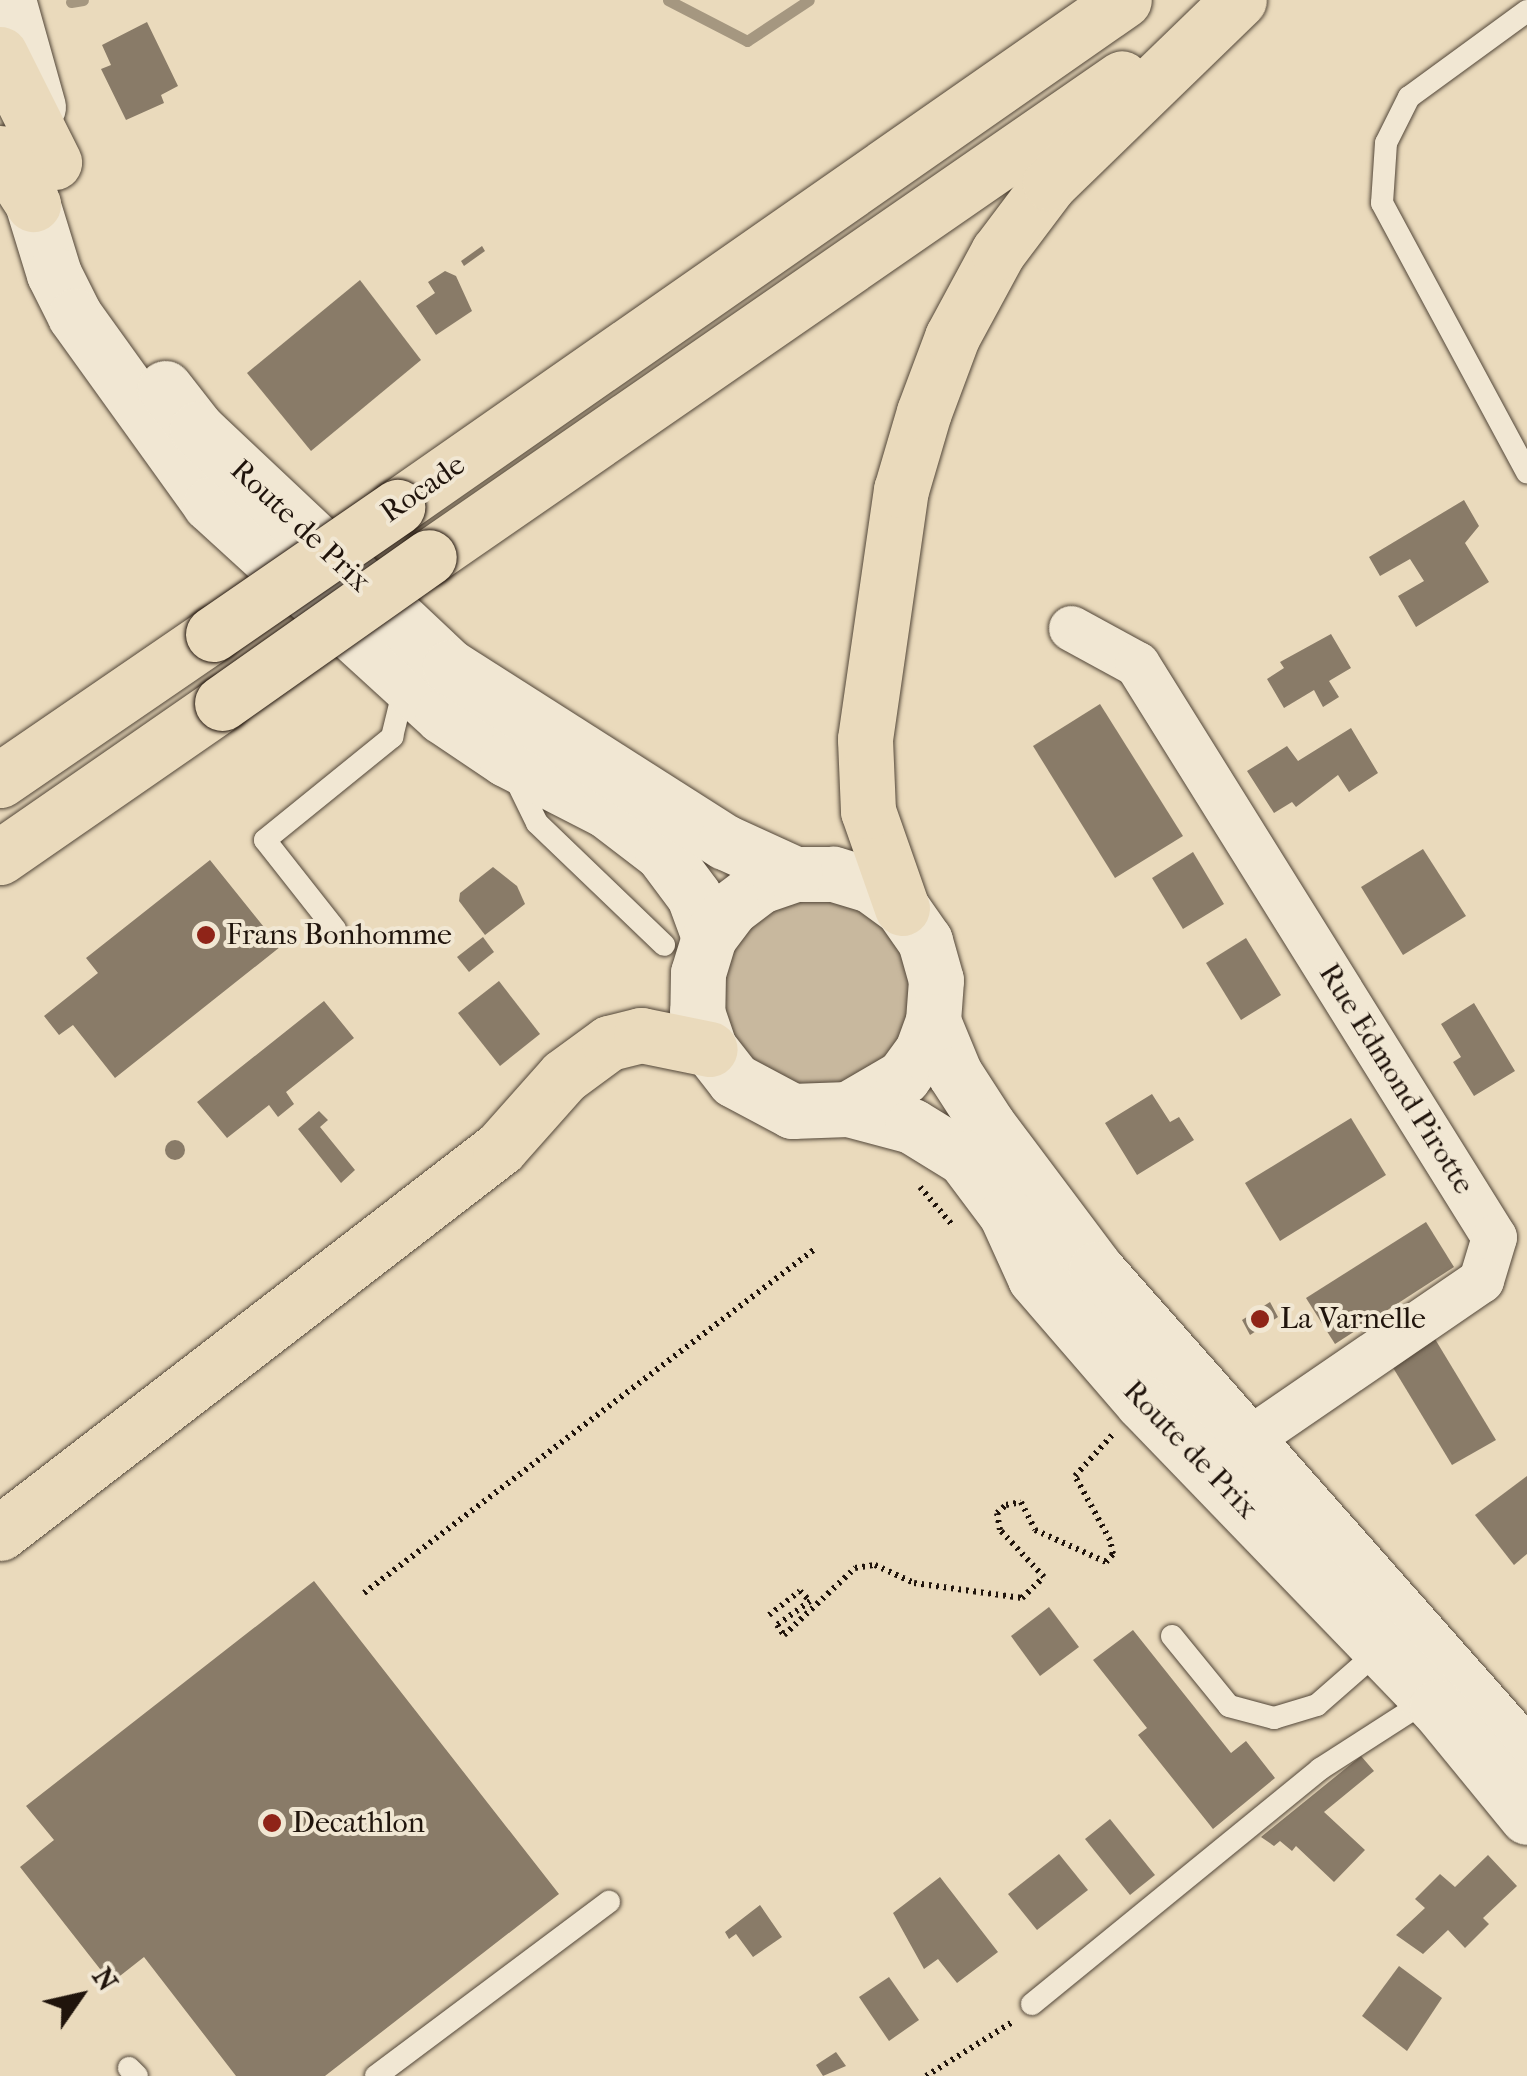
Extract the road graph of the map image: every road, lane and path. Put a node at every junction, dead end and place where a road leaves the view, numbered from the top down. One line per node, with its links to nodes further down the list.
1 (1124, 0): 12 (highway, Rocade, bridge)
2 (1237, 0): 13 (highway, bridge); 15 (highway)
3 (1527, 11): 8 (lane)
4 (6, 21): 7 (highway)
5 (0, 100): 7 (main road, Route de Prix)
6 (0, 153): 7 (highway)
7 (44, 183): 10 (main road, Route de Prix); 11 (main road, Route de Prix)
8 (1527, 472)
9 (1071, 628): 23 (street, Rue Edmond Pirotte)
10 (406, 684): 11 (main road, Route de Prix); 16 (lane)
11 (509, 734): 14 (main road, Route de Prix); 17 (main road, Route de Prix)
12 (0, 780)
13 (0, 857)
14 (794, 874): 15 (main road, Route de Prix); 17 (main road, Route de Prix)
15 (902, 908): 18 (main road, Route de Prix)
16 (335, 929)
17 (687, 941): 19 (main road, Route de Prix)
18 (934, 1021): 20 (main road, Route de Prix); 23 (main road, Route de Prix)
19 (710, 1049): 20 (main road, Route de Prix); 24 (highway)
20 (848, 1109): 22 (main road, Route de Prix)
21 (816, 1248): 25 (path)
22 (1142, 1404): 23 (main road, Route de Prix); 26 (path)
23 (1226, 1455): 28 (main road, Route de Prix); 29 (main road, Route de Prix)
24 (0, 1532)
25 (364, 1593)
26 (769, 1615)
27 (1172, 1636): 28 (lane)
28 (1381, 1649): 29 (main road, Route de Prix)
29 (1443, 1685): 30 (main road, Route de Prix); 31 (main road, Route de Prix); 33 (lane)
30 (1527, 1757)
31 (1527, 1818)
32 (609, 1902): 34 (lane)
33 (1032, 2004): 35 (path)
34 (376, 2076)
35 (926, 2076)

